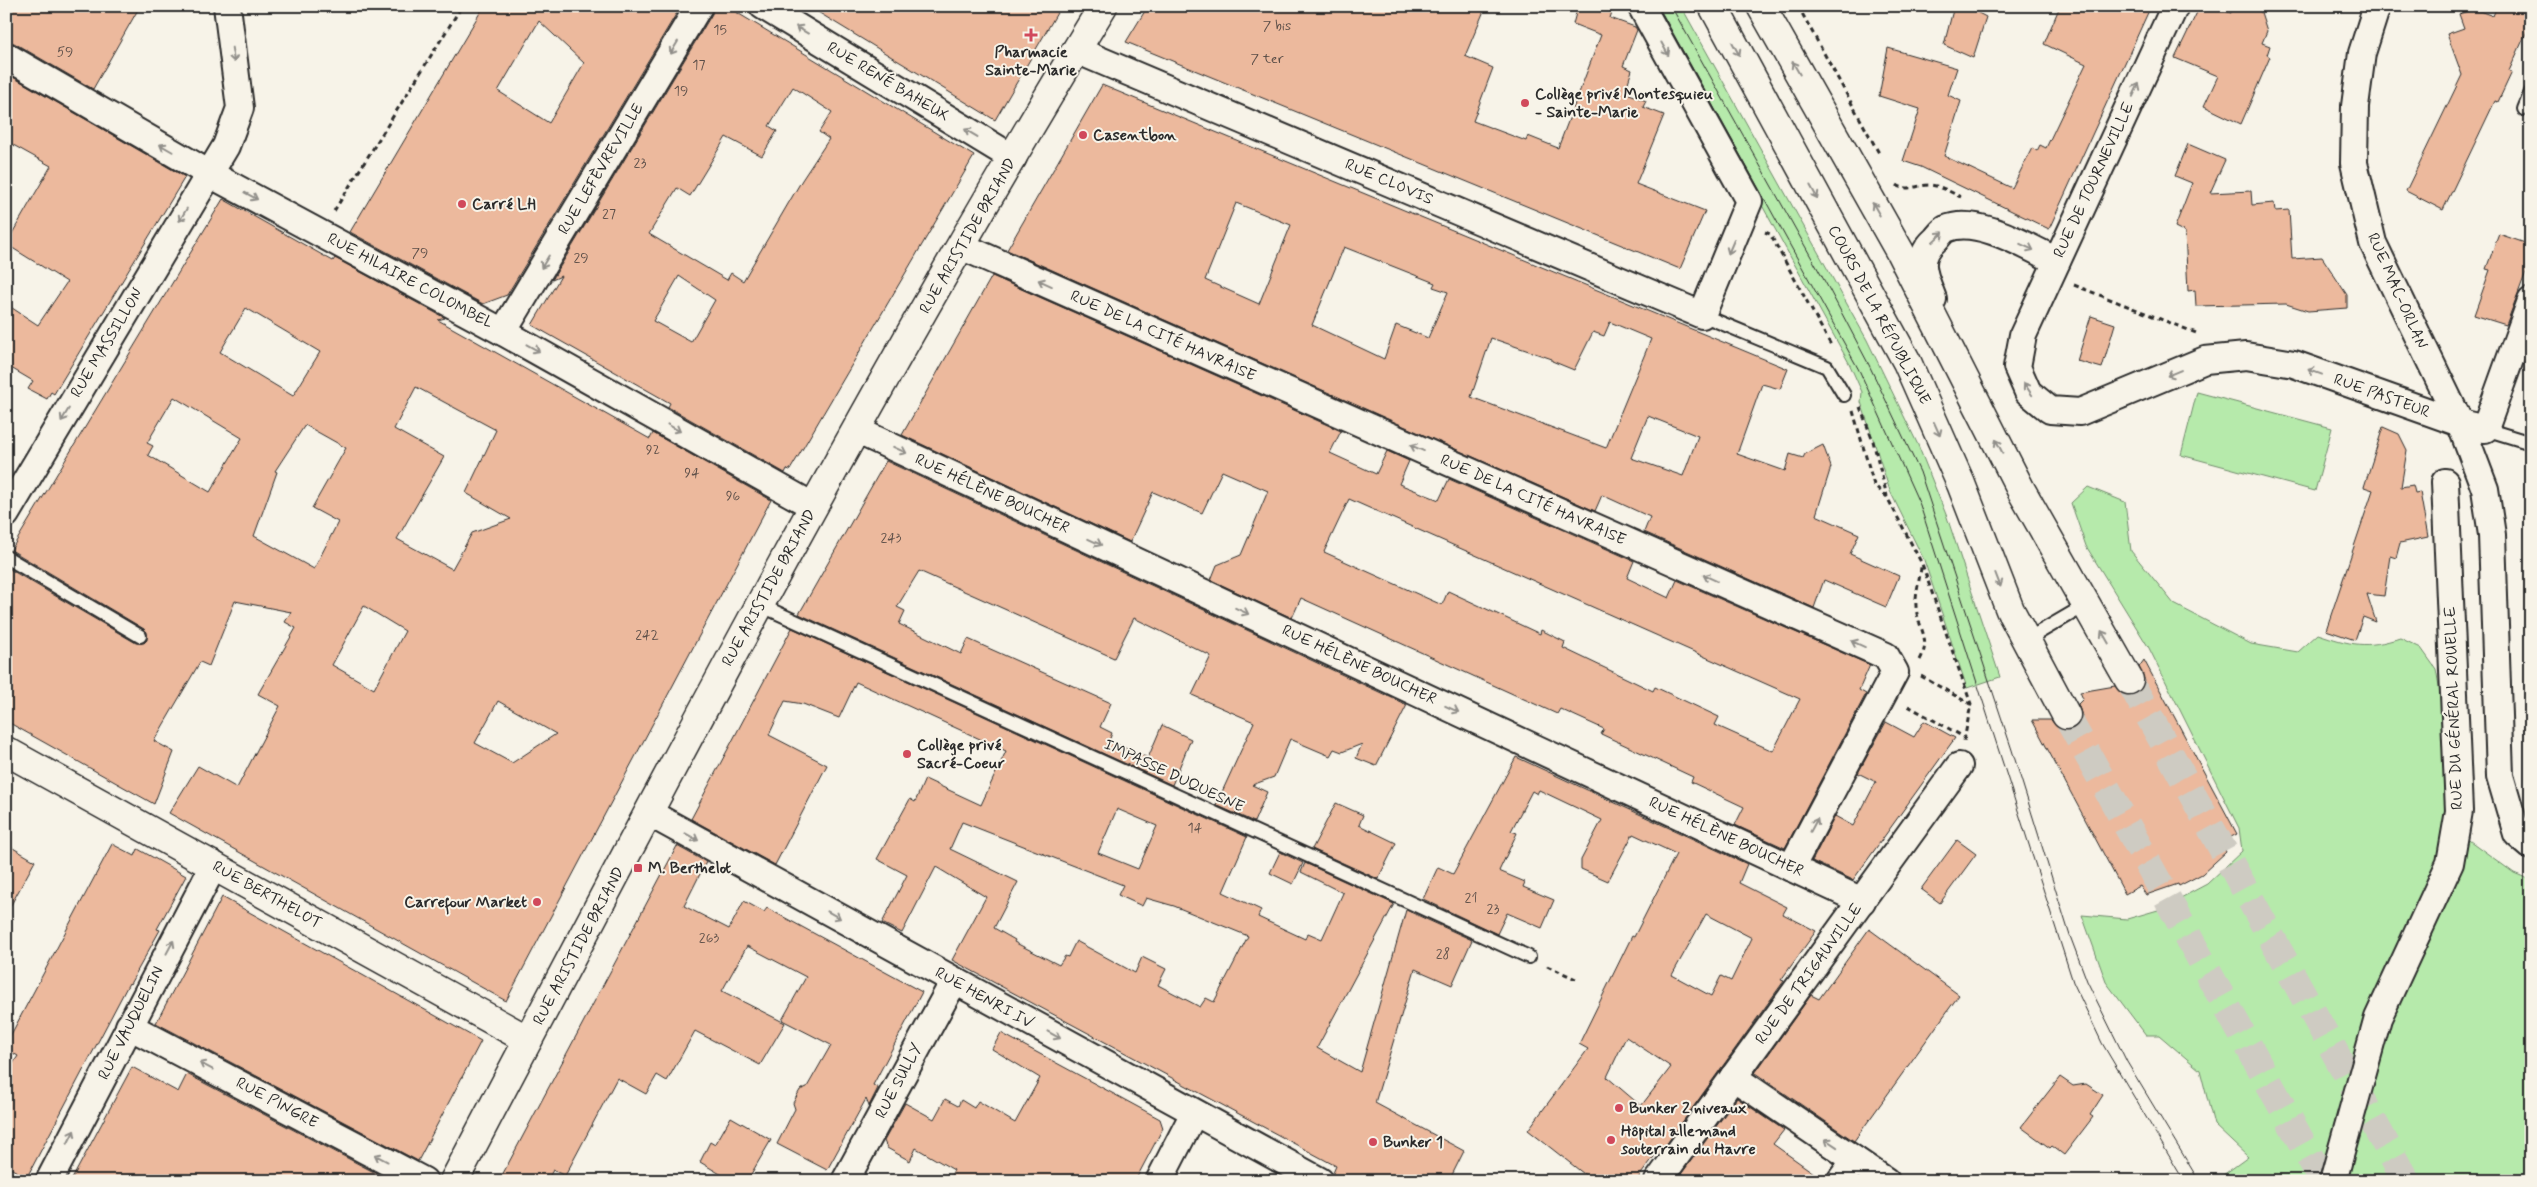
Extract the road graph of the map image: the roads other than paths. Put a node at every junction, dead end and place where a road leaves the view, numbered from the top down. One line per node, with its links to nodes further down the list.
1 (227, 6): 15 (street, RUE MASSILLON, one-way to 15)
2 (699, 6): 20 (street, RUE LEFÈVREVILLE, one-way to 20)
3 (763, 6): 14 (street, RUE RENÉ BAHEUX, one-way to 3)
4 (1103, 6): 10 (main road, RUE ARISTIDE BRIAND)
5 (1641, 6): 19 (street, one-way to 19)
6 (1713, 6): 33 (main road, COURS DE LA RÉPUBLIQUE, one-way to 33)
7 (1761, 6): 21 (main road, one-way to 7)
8 (2175, 6): 17 (street, RUE DE TOURNEVILLE, one-way to 8)
9 (2377, 6): 23 (street, RUE MAC-ORLAN)
10 (1076, 50): 14 (main road, RUE ARISTIDE BRIAND); 19 (street, RUE CLOVIS)
11 (6, 56): 15 (street, RUE HILAIRE COLOMBEL, one-way to 11)
12 (2531, 92): 13 (lane)
13 (2524, 109)
14 (1013, 158): 16 (main road, RUE ARISTIDE BRIAND)
15 (208, 173): 20 (street, RUE HILAIRE COLOMBEL, one-way to 20); 28 (street, RUE MASSILLON, one-way to 28)
16 (961, 246): 24 (main road, RUE ARISTIDE BRIAND); 41 (street, RUE DE LA CITÉ HAVRAISE, one-way to 16)
17 (2057, 261): 21 (street, RUE DE TOURNEVILLE, one-way to 17); 23 (street, RUE PASTEUR, one-way to 17)
18 (2531, 301): 23 (street)
19 (1702, 315): 22 (lane)
20 (504, 332): 27 (street, RUE HILAIRE COLOMBEL, one-way to 27)
21 (1964, 377): 31 (main road, one-way to 21)
22 (1844, 395)
23 (2472, 426): 25 (lane); 39 (street)
24 (856, 430): 27 (main road, RUE ARISTIDE BRIAND); 41 (street, RUE HÉLÈNE BOUCHER, one-way to 41)
25 (2531, 443)
26 (2445, 482): 59 (street, RUE DU GÉNÉRAL ROUELLE)
27 (813, 506): 30 (main road, RUE ARISTIDE BRIAND)
28 (6, 514)
29 (6, 557): 32 (lane)
30 (758, 604): 38 (main road, RUE ARISTIDE BRIAND); 43 (lane, IMPASSE DUQUESNE)
31 (2086, 605): 33 (lane); 34 (main road, one-way to 31)
32 (140, 636)
33 (2026, 640): 35 (main road, COURS DE LA RÉPUBLIQUE)
34 (2129, 680)
35 (2066, 714)
36 (6, 751): 40 (main road, RUE BERTHELOT)
37 (1959, 766): 42 (street, RUE DE TRIGAUVILLE)
38 (649, 813): 44 (street, RUE HENRI IV, one-way to 44); 46 (main road, RUE ARISTIDE BRIAND)
39 (2531, 846)
40 (214, 865): 45 (street, RUE VAUQUELIN, one-way to 40); 46 (main road, RUE BERTHELOT)
41 (1791, 868): 42 (street, RUE HÉLÈNE BOUCHER)
42 (1862, 901): 47 (street, RUE DE TRIGAUVILLE)
43 (1529, 957)
44 (954, 981): 48 (street, RUE HENRI IV, one-way to 48); 53 (street, RUE SULLY)
45 (129, 1026): 50 (street, RUE VAUQUELIN, one-way to 45); 51 (street, RUE PINGRE, one-way to 45)
46 (528, 1040): 52 (main road, RUE ARISTIDE BRIAND)
47 (1733, 1077): 49 (street, one-way to 47); 56 (street, RUE DE TRIGAUVILLE)
48 (1194, 1113): 54 (street); 55 (street, RUE HENRI IV)
49 (1855, 1160): 57 (street); 58 (street)
50 (49, 1181)
51 (424, 1181)
52 (454, 1181)
53 (845, 1181)
54 (1159, 1181)
55 (1320, 1181)
56 (1658, 1181)
57 (1840, 1181)
58 (1886, 1181)
59 (2332, 1181)

